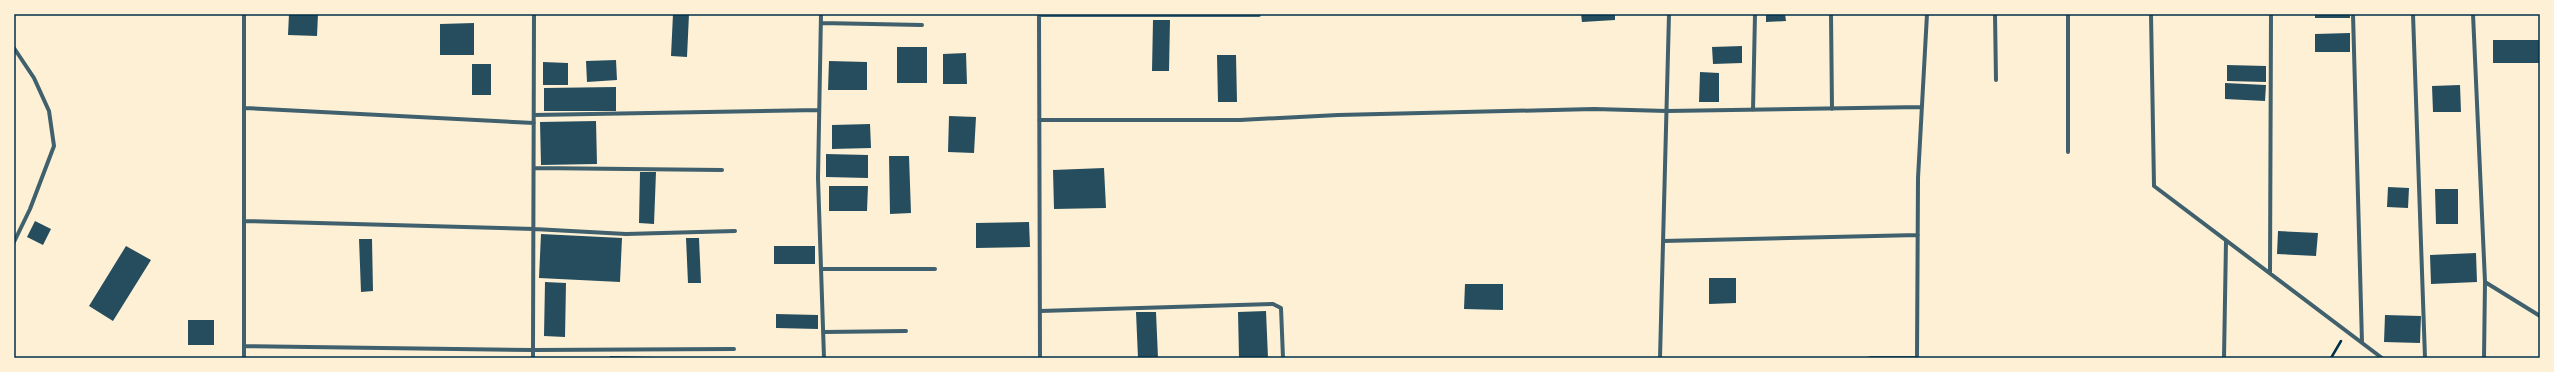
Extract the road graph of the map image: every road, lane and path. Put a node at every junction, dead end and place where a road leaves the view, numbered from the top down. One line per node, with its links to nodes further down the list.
1 (244, 14): 22 (street)
2 (534, 14): 27 (street)
3 (821, 14): 17 (street)
4 (1039, 14): 16 (street); 28 (street)
5 (1669, 14): 26 (street)
6 (1755, 14): 25 (street)
7 (1831, 14): 23 (street)
8 (1927, 14): 21 (street)
9 (1995, 14): 20 (street)
10 (2068, 14): 30 (street)
11 (2151, 14): 38 (street)
12 (2271, 14): 42 (street)
13 (2353, 14): 49 (street)
14 (2413, 14): 64 (street)
15 (2474, 14): 43 (street)
16 (1259, 15)
17 (821, 23): 18 (street); 24 (street)
18 (922, 25)
19 (14, 48): 39 (street)
20 (1996, 80)
21 (1922, 107): 23 (street); 36 (street)
22 (244, 108): 29 (street); 33 (street)
23 (1832, 109): 25 (street)
24 (819, 110): 27 (street); 40 (street)
25 (1753, 110): 26 (street)
26 (1667, 111): 28 (street); 37 (street)
27 (534, 115): 29 (street)
28 (1039, 120): 44 (street)
29 (534, 123): 31 (street)
30 (2068, 152)
31 (534, 168): 32 (street); 34 (street)
32 (722, 170)
33 (244, 221): 34 (street); 50 (street)
34 (534, 229): 35 (street); 52 (street)
35 (735, 230)
36 (1918, 235): 37 (street); 60 (street)
37 (1663, 241): 58 (street)
38 (2226, 241): 42 (street); 61 (street)
39 (14, 242)
40 (822, 269): 41 (street); 47 (street)
41 (935, 269)
42 (2270, 273): 48 (street)
43 (2485, 282): 45 (street); 65 (street)
44 (1040, 311): 56 (street); 57 (street)
45 (2540, 316)
46 (906, 331): 47 (street)
47 (824, 332): 55 (street)
48 (2347, 332): 49 (street); 62 (path)
49 (2362, 343): 63 (street)
50 (244, 346): 52 (street); 53 (street)
51 (734, 349): 52 (street)
52 (533, 350): 54 (street)
53 (244, 358)
54 (533, 358)
55 (824, 358)
56 (1040, 358)
57 (1283, 358)
58 (1660, 358)
59 (1870, 358): 60 (street)
60 (1917, 358)
61 (2224, 358)
62 (2331, 358)
63 (2382, 358)
64 (2425, 358)
65 (2484, 358)

